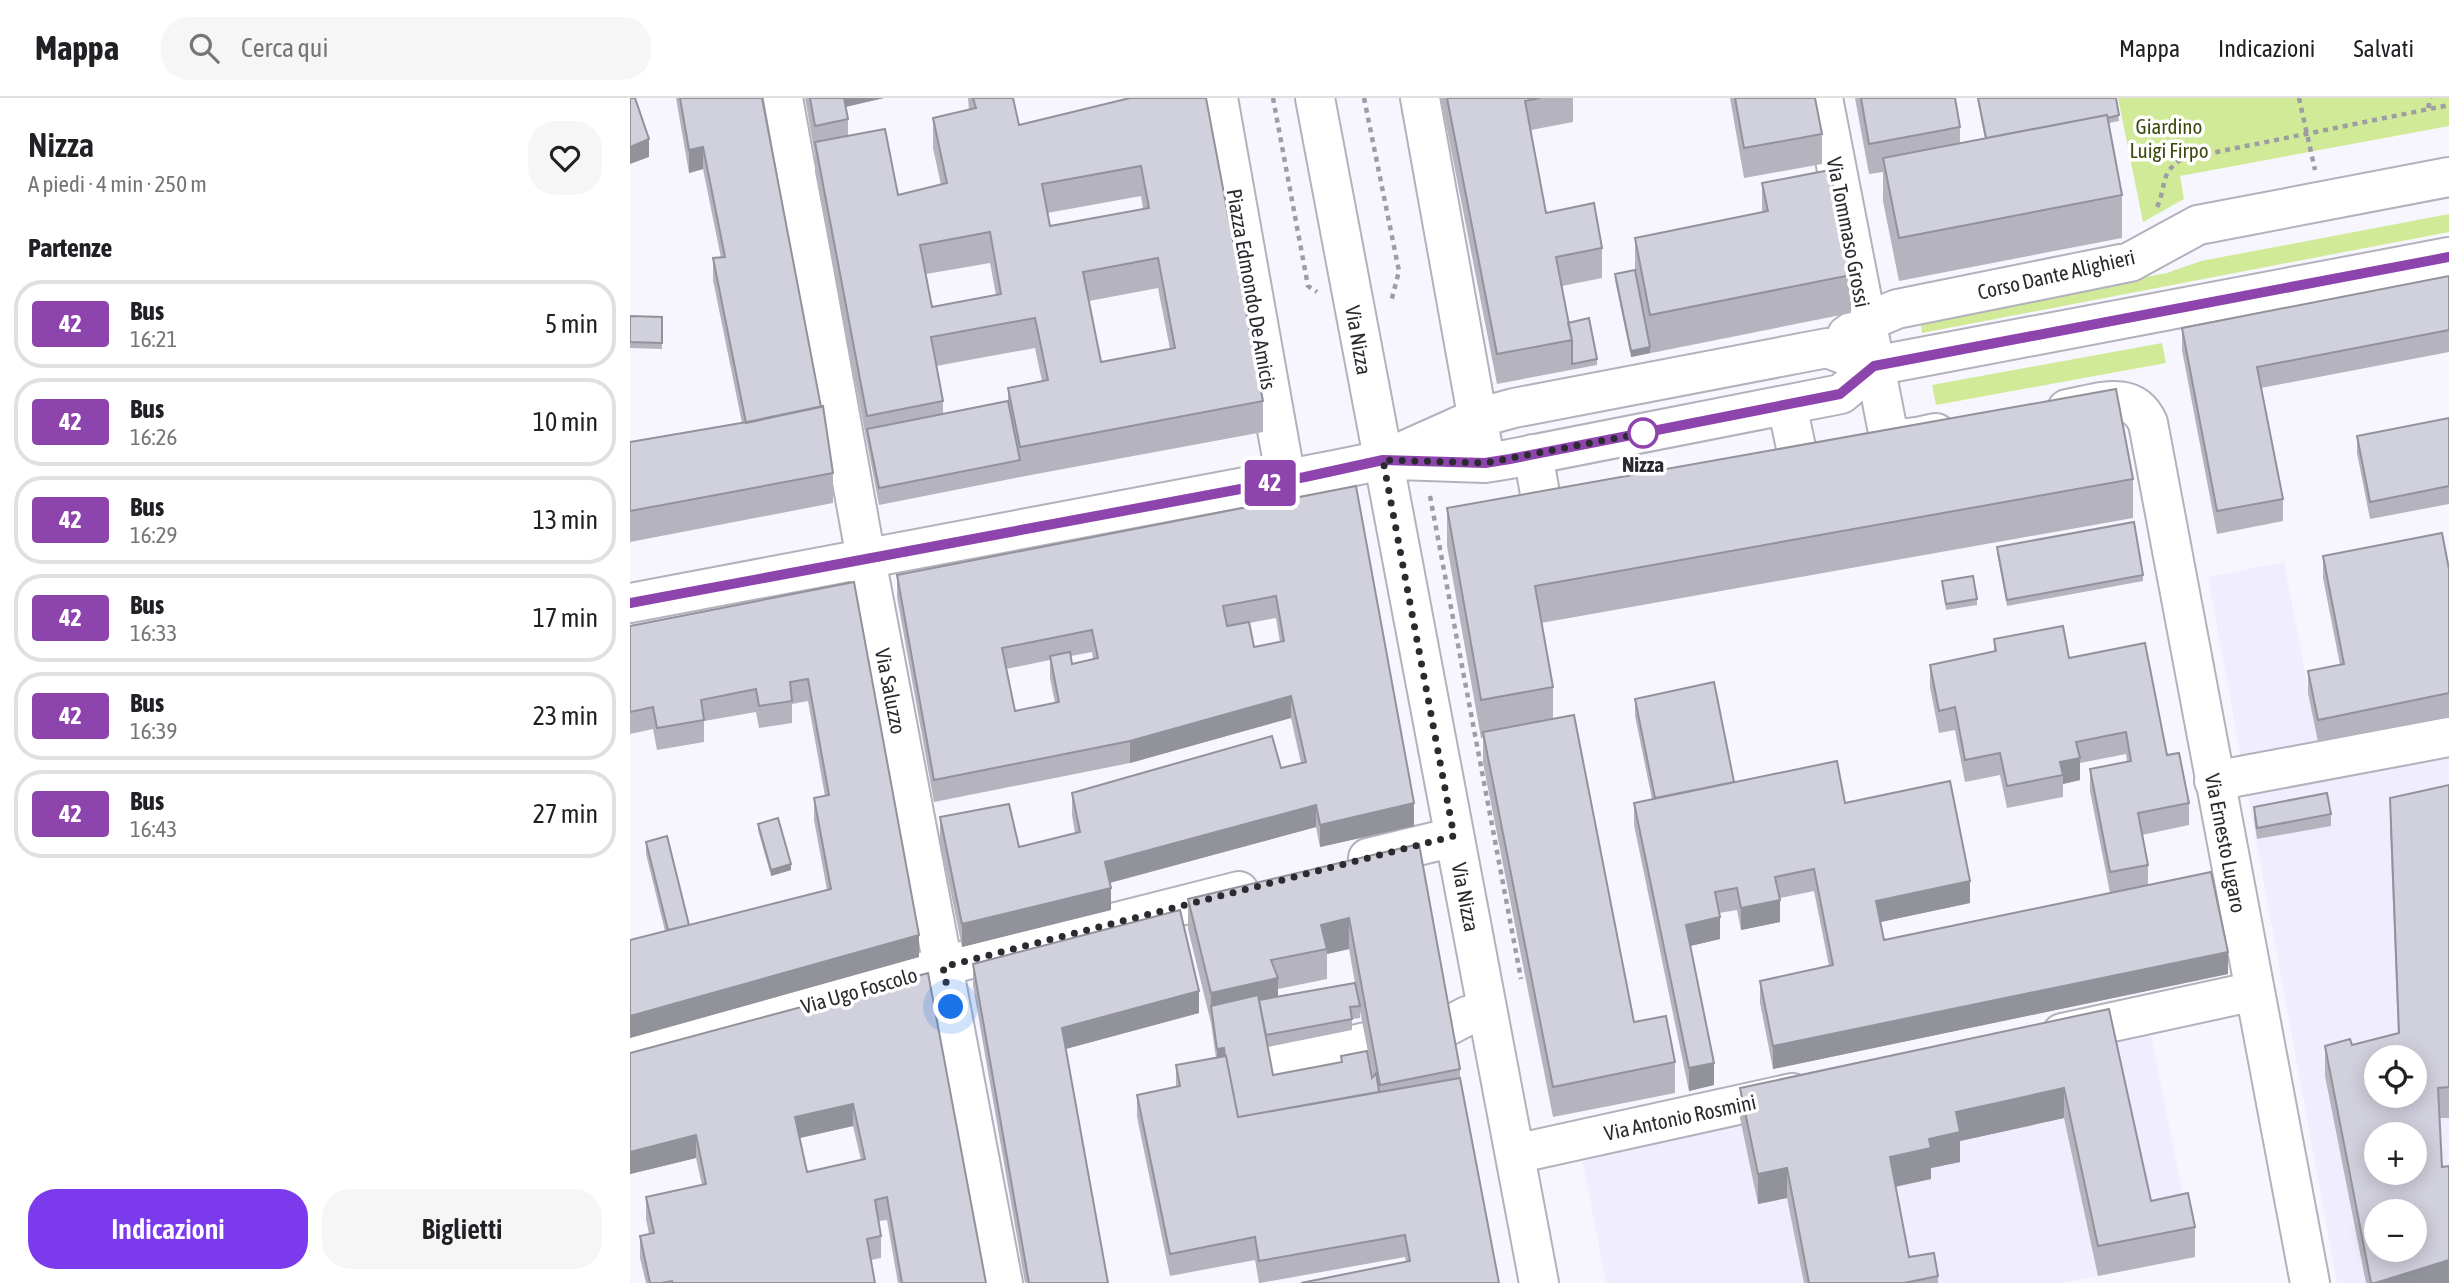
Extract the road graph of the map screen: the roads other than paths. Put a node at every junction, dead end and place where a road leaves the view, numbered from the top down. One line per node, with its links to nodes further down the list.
1 (783, 98): 21 (street, Via Saluzzo)
2 (1218, 98): 19 (street, Piazza Edmondo De Amicis)
3 (1315, 98): 17 (street, Via Nizza)
4 (1419, 98): 13 (street)
5 (1824, 98): 8 (street, Via Tommaso Grossi)
6 (2449, 177): 8 (street, Corso Dante Alighieri)
7 (2449, 257): 10 (street)
8 (1866, 323): 9 (street, Corso Dante Alighieri); 10 (street, Via Tommaso Grossi)
9 (1828, 348): 10 (street); 13 (street)
10 (1874, 366): 11 (street); 14 (street)
11 (1787, 405): 15 (street); 16 (street)
12 (2037, 415): 24 (street, Via Ernesto Lugaro)
13 (1477, 418): 17 (street); 18 (street)
14 (1971, 427)
15 (1533, 454): 18 (street); 20 (street)
16 (1798, 457)
17 (1383, 460): 18 (street); 19 (street); 25 (street, Via Nizza)
18 (1485, 463)
19 (1286, 480): 21 (street)
20 (1542, 505)
21 (866, 559): 22 (street); 28 (street, Via Saluzzo)
22 (630, 603)
23 (2449, 737): 24 (street)
24 (2214, 780): 29 (street, Via Ernesto Lugaro)
25 (1454, 836): 26 (street); 30 (street, Via Nizza)
26 (1331, 868)
27 (1278, 881): 28 (street, Via Ugo Foscolo)
28 (943, 967): 34 (street, Via Ugo Foscolo); 38 (street, Via Saluzzo)
29 (2255, 991): 33 (street); 40 (street, Via Ernesto Lugaro)
30 (1487, 1012): 31 (street); 37 (street, Via Nizza)
31 (1446, 1027)
32 (1366, 1042): 35 (street)
33 (2022, 1042)
34 (630, 1054)
35 (1276, 1062)
36 (1821, 1086): 37 (street, Via Antonio Rosmini)
37 (1515, 1154): 39 (street, Via Nizza)
38 (1003, 1283)
39 (1539, 1283)
40 (2310, 1283)

